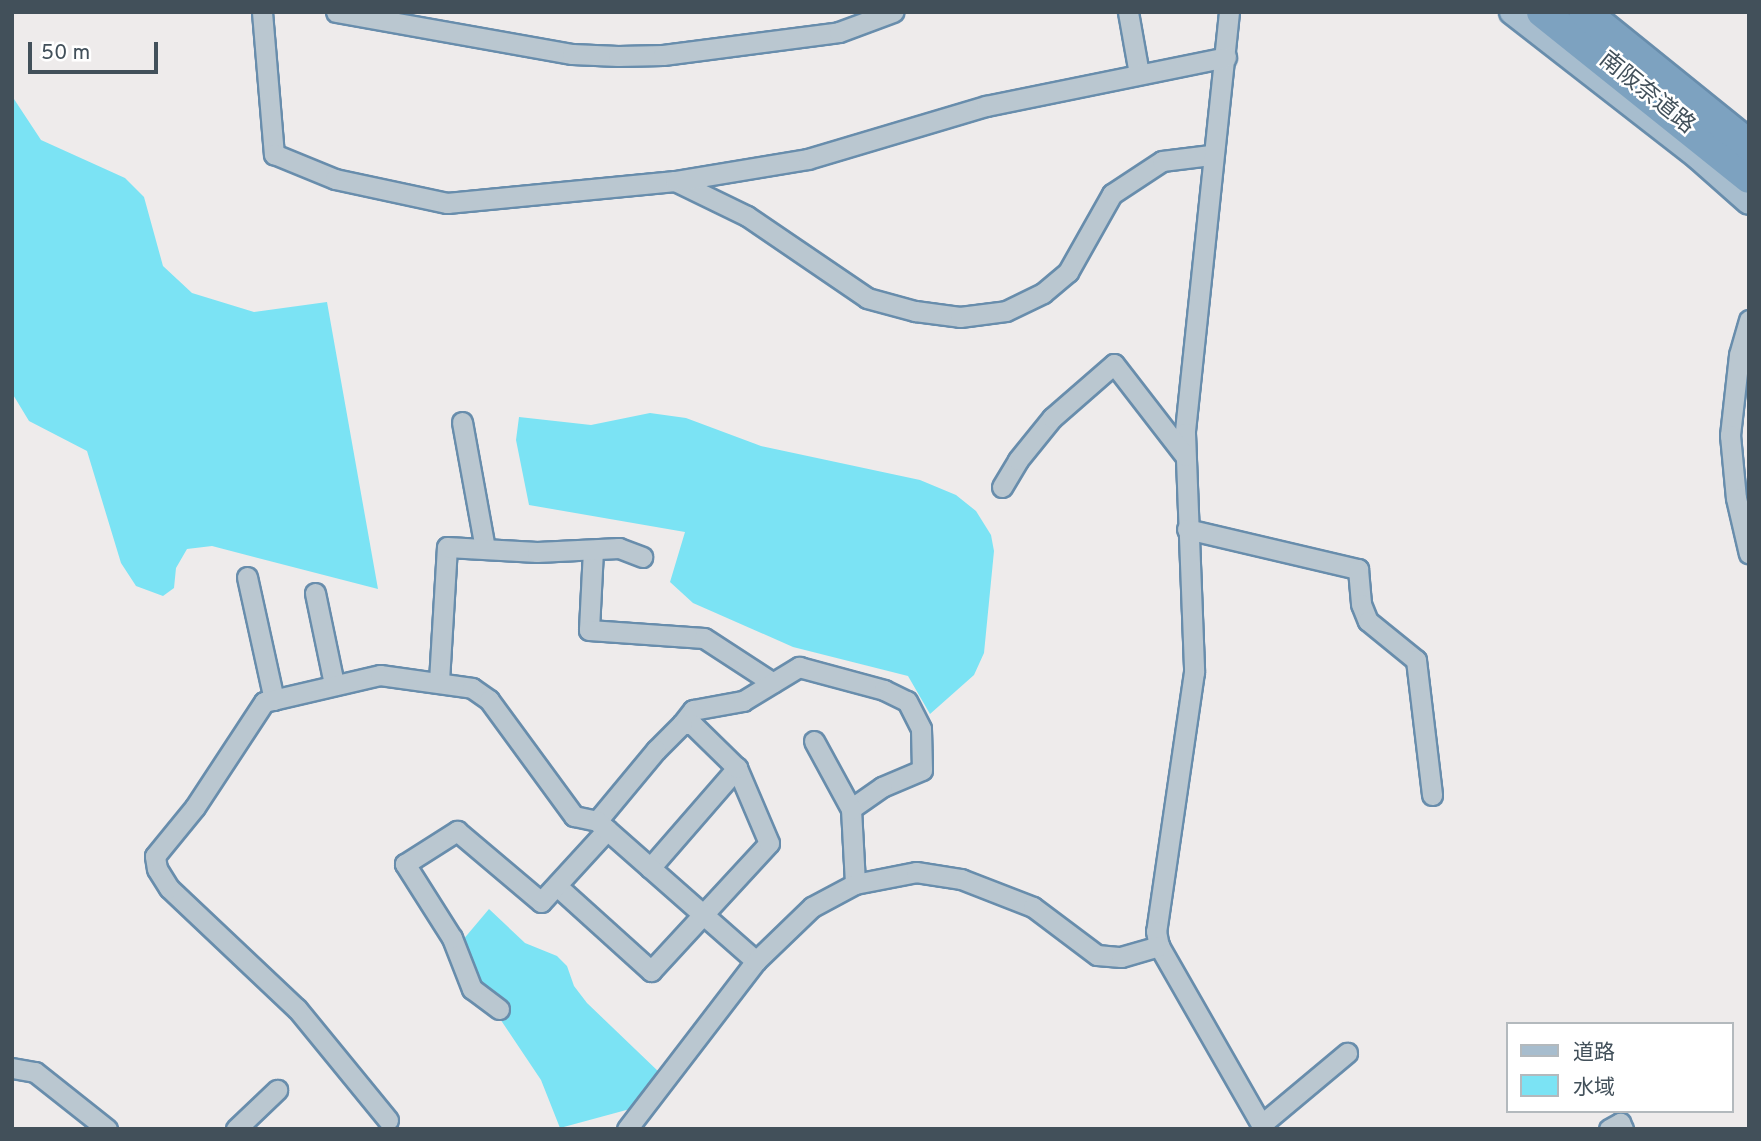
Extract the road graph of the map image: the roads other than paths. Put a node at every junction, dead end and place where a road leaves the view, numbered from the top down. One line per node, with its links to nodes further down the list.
1 (262, 12): 16 (street)
2 (336, 12): 3 (street)
3 (893, 12)
4 (1128, 12): 11 (street)
5 (1229, 12): 10 (street)
6 (1511, 12): 17 (main road)
7 (1542, 12): 15 (highway, 南阪奈道路)
8 (1584, 12): 13 (highway, 南阪奈道路)
9 (1604, 12): 12 (main road)
10 (1226, 57): 11 (street); 14 (street)
11 (1139, 74): 16 (street)
12 (1749, 127)
13 (1749, 145)
14 (1211, 155): 16 (street); 21 (street)
15 (1749, 178)
16 (676, 181)
17 (1749, 202)
18 (1749, 320): 20 (street)
19 (462, 422): 24 (street)
20 (1739, 436): 26 (street)
21 (1185, 456): 22 (street); 23 (street)
22 (1002, 487)
23 (1187, 529): 37 (street); 44 (street)
24 (485, 549): 25 (street); 30 (street)
25 (593, 550): 27 (street); 31 (street)
26 (1749, 554)
27 (642, 557)
28 (247, 577): 33 (street)
29 (316, 593): 32 (street)
30 (439, 681): 32 (street); 39 (street)
31 (773, 683): 34 (street); 38 (street)
32 (334, 684): 33 (street)
33 (274, 700): 50 (street)
34 (682, 724): 36 (street); 39 (street)
35 (814, 741): 38 (street)
36 (737, 768): 40 (street); 43 (street)
37 (1432, 795)
38 (851, 809): 41 (street)
39 (602, 826): 40 (street); 42 (street)
40 (650, 868): 43 (street)
41 (855, 884): 44 (street); 45 (street)
42 (557, 886): 43 (street); 46 (street)
43 (703, 915): 45 (street)
44 (1159, 946): 52 (street)
45 (756, 961): 55 (street)
46 (499, 1010)
47 (1347, 1053): 52 (street)
48 (12, 1068): 53 (street)
49 (277, 1090): 51 (street)
50 (388, 1120)
51 (261, 1121): 54 (street)
52 (1263, 1126)
53 (107, 1129)
54 (236, 1129)
55 (627, 1129)
56 (1609, 1129): 57 (street)
57 (1623, 1129)

